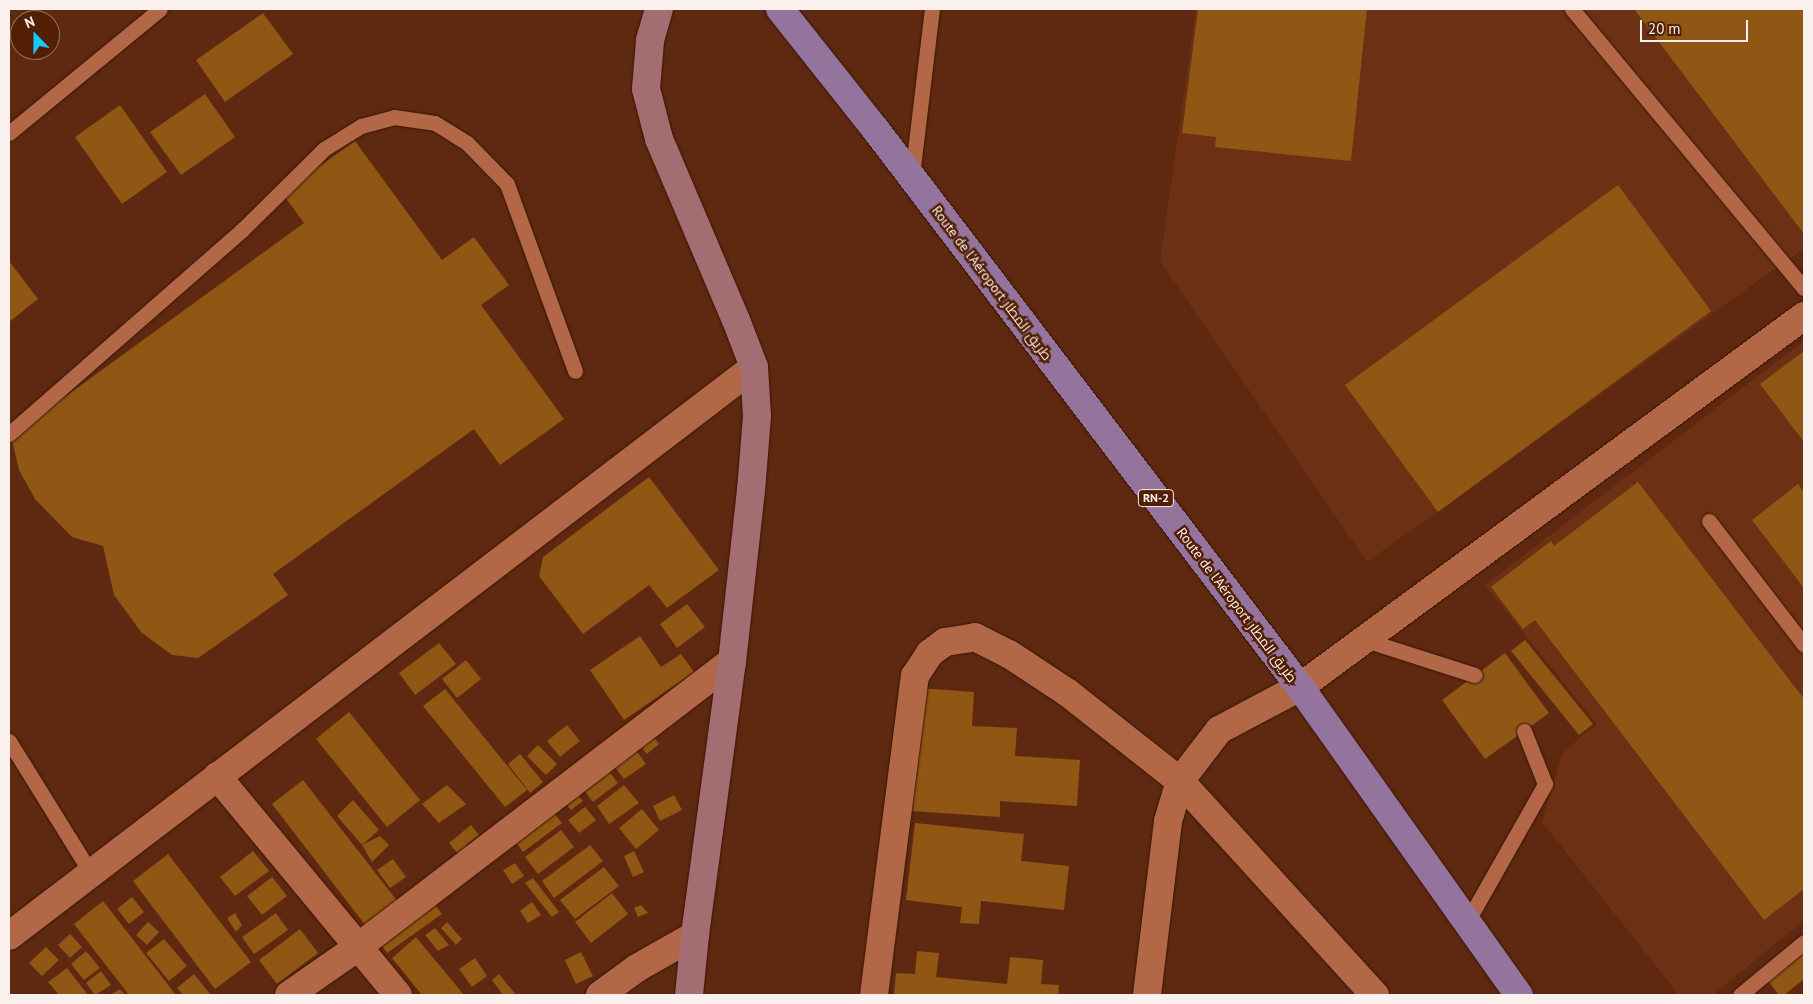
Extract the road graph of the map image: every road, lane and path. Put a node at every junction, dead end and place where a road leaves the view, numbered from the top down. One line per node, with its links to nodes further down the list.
1 (160, 9): 6 (lane)
2 (659, 9): 10 (street)
3 (780, 9): 7 (main road, Route de l'Aéroport طريق المطار / RN-2)
4 (932, 9): 7 (lane)
5 (1572, 9): 8 (lane)
6 (9, 133)
7 (912, 177): 18 (main road, Route de l'Aéroport طريق المطار / RN-2)
8 (1804, 288)
9 (1804, 316): 14 (street)
10 (754, 367): 16 (street); 21 (street)
11 (575, 371): 12 (lane)
12 (9, 434)
13 (1709, 521): 15 (lane)
14 (1365, 640): 17 (lane); 18 (street)
15 (1804, 645)
16 (732, 661): 25 (street); 28 (street)
17 (1475, 676)
18 (1300, 687): 22 (street); 24 (main road, Route de l'Aéroport طريق المطار / RN-2)
19 (1524, 731): 24 (lane)
20 (9, 741): 23 (lane)
21 (217, 776): 23 (street); 28 (street)
22 (1180, 782): 33 (street); 34 (street); 35 (street)
23 (91, 872): 26 (street)
24 (1466, 922): 36 (main road, Route de l'Aéroport طريق المطار / RN-2)
25 (695, 934): 31 (street); 32 (street)
26 (9, 936)
27 (1804, 942): 37 (lane)
28 (358, 947): 29 (street); 30 (street)
29 (289, 995)
30 (398, 995)
31 (600, 995)
32 (689, 995)
33 (874, 995)
34 (1147, 995)
35 (1375, 995)
36 (1519, 995)
37 (1740, 995)

